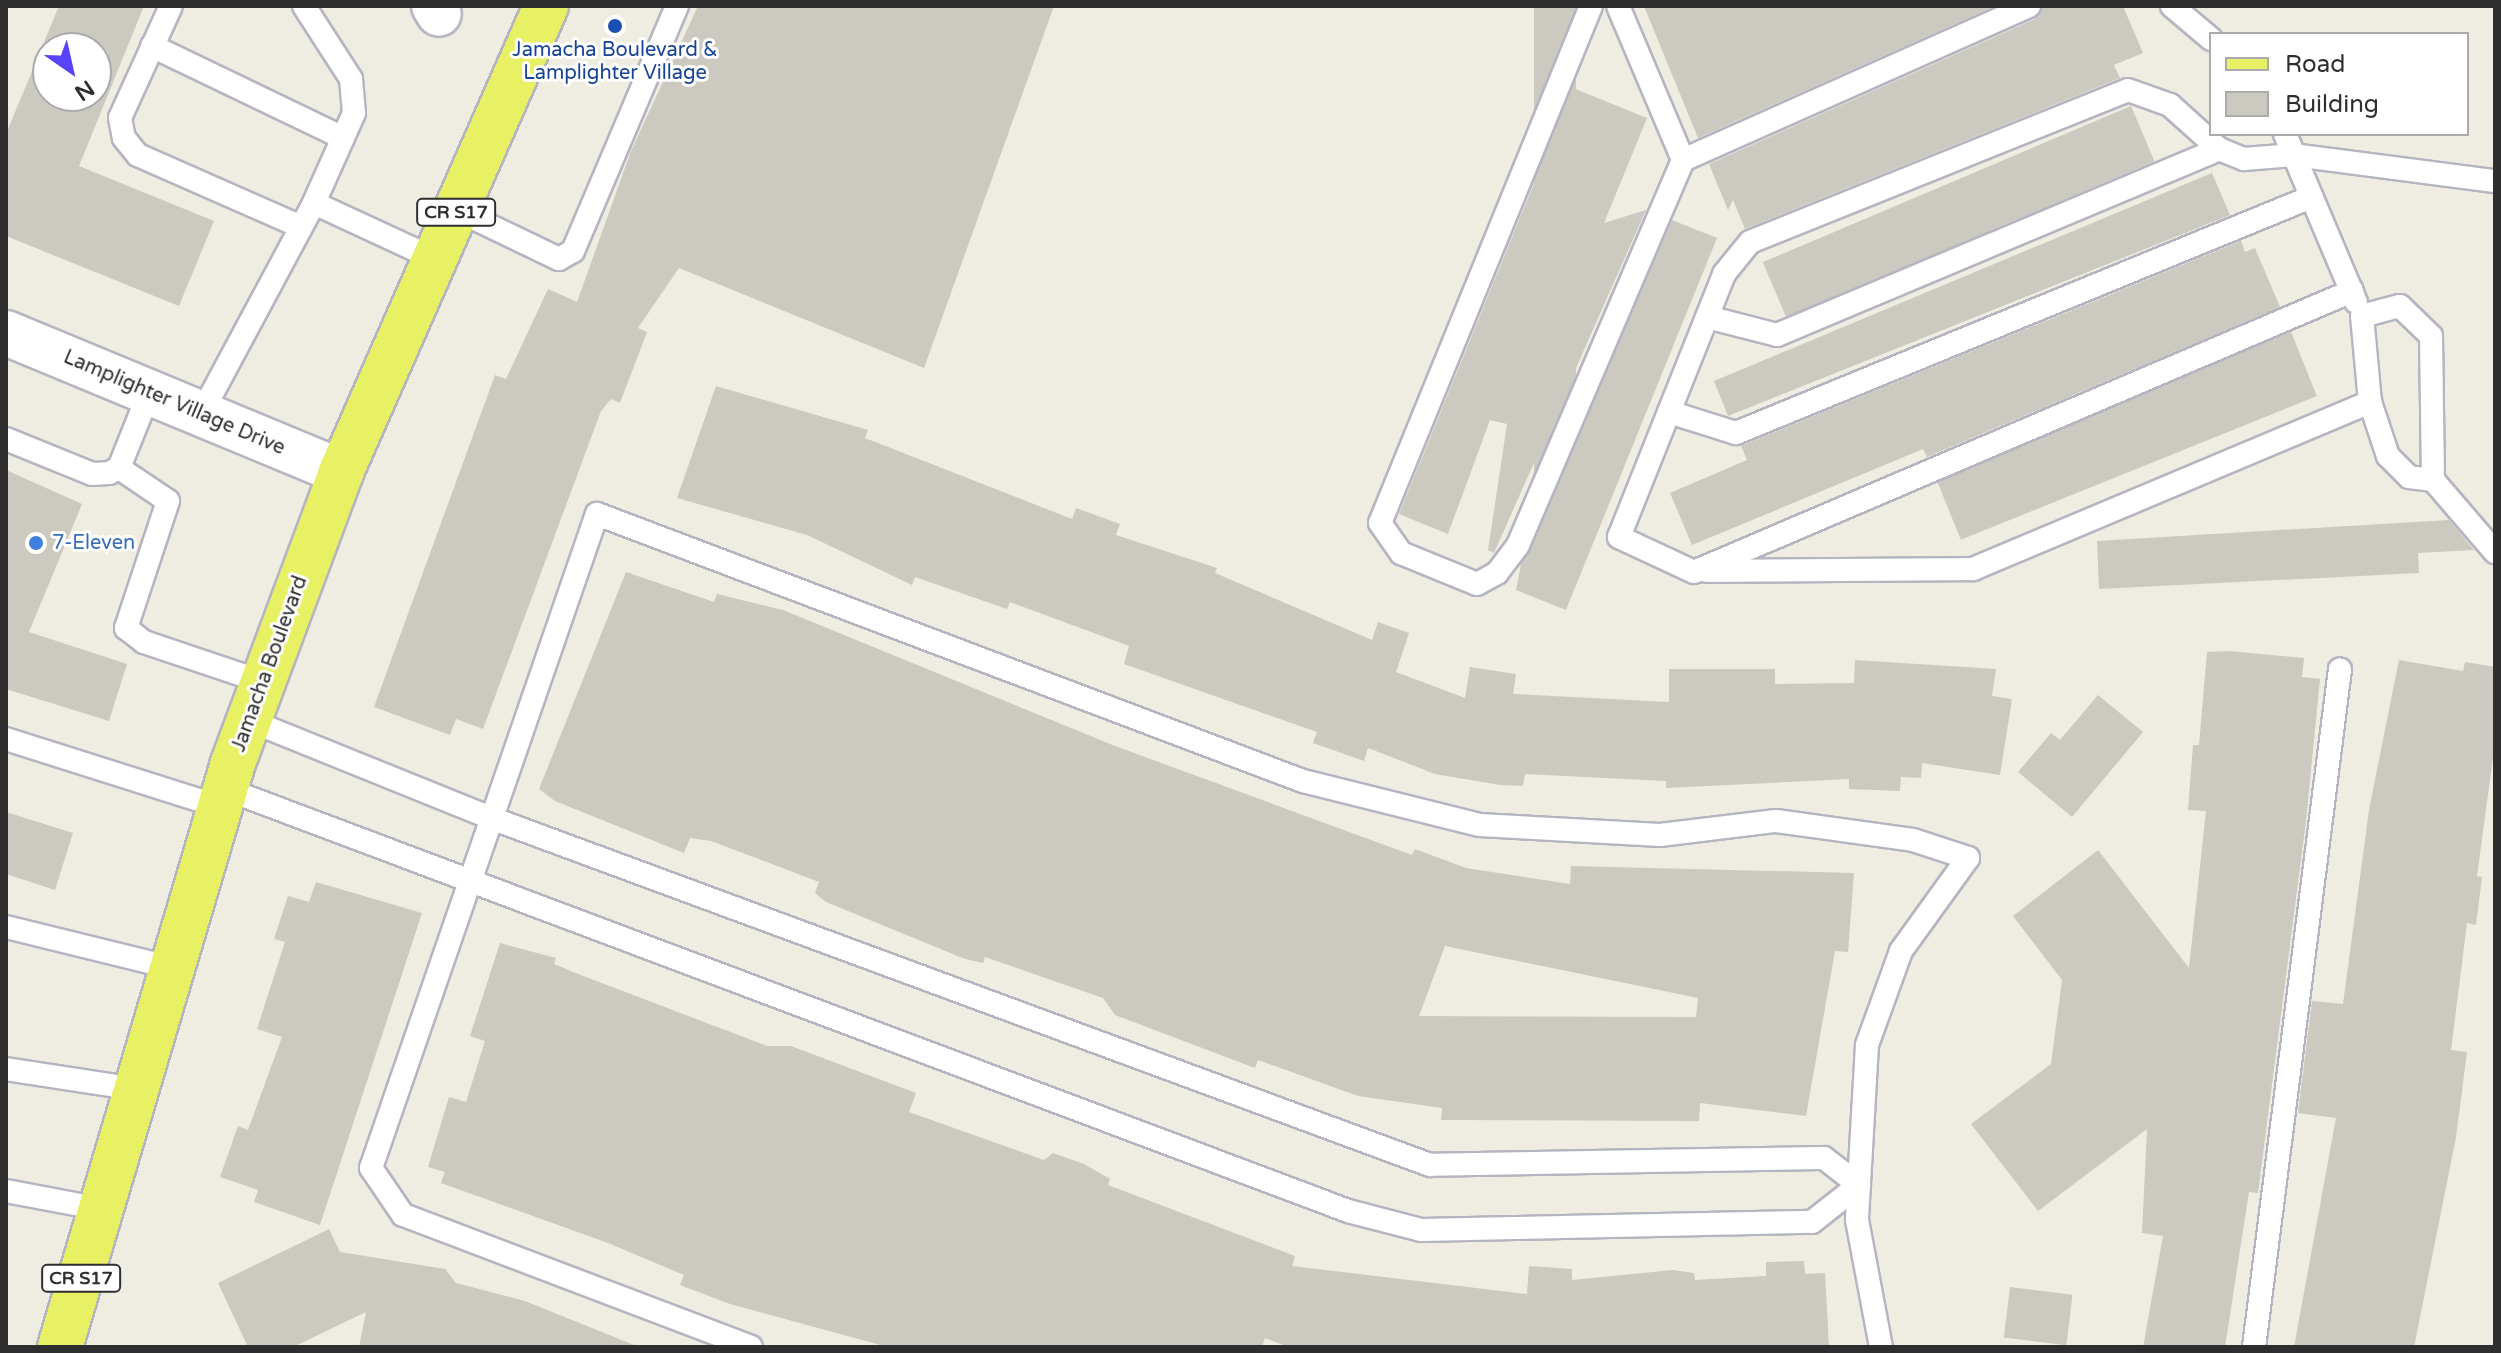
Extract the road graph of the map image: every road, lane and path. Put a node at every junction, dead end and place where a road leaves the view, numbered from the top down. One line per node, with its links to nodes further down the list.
1 (171, 6): 10 (lane)
2 (304, 6): 11 (lane)
3 (546, 6): 18 (main road, Jamacha Boulevard / CR S17)
4 (677, 6): 18 (lane)
5 (1591, 6): 14 (lane)
6 (1618, 6): 14 (lane)
7 (2029, 6): 14 (lane)
8 (2172, 6): 9 (lane)
9 (2209, 37)
10 (152, 46): 11 (lane); 19 (lane)
11 (343, 138): 17 (lane)
12 (2289, 144): 13 (lane); 15 (lane); 16 (lane)
13 (2219, 149): 23 (lane); 23 (lane)
14 (1683, 160)
15 (2495, 181)
16 (2311, 197): 21 (lane); 27 (lane)
17 (314, 203): 19 (lane); 20 (lane)
18 (457, 210): 20 (main road, Jamacha Boulevard / CR S17)
19 (301, 227): 28 (lane)
20 (435, 259): 31 (main road, Jamacha Boulevard / CR S17)
21 (2352, 291): 22 (lane); 34 (lane)
22 (2362, 316): 26 (lane); 32 (lane)
23 (1707, 317): 27 (lane)
24 (6, 333): 25 (street, Lamplighter Village Drive)
25 (149, 393): 28 (street, Lamplighter Village Drive); 30 (lane)
26 (2370, 402): 32 (lane); 34 (lane)
27 (1669, 412): 34 (lane)
28 (201, 414): 31 (street, Lamplighter Village Drive)
29 (6, 439): 30 (lane)
30 (119, 468): 36 (lane)
31 (341, 472): 36 (main road, Jamacha Boulevard / CR S17)
32 (2433, 480): 33 (lane)
33 (2495, 552)
34 (1694, 572)
35 (2340, 669): 51 (lane)
36 (256, 701): 38 (main road, Jamacha Boulevard / CR S17); 39 (lane)
37 (6, 739): 38 (lane)
38 (223, 798): 40 (lane); 42 (main road, Jamacha Boulevard / CR S17)
39 (491, 818): 40 (lane); 45 (lane); 45 (lane)
40 (470, 878): 45 (lane); 49 (lane)
41 (6, 927): 42 (lane)
42 (173, 968): 44 (main road, Jamacha Boulevard / CR S17)
43 (6, 1069): 44 (lane)
44 (137, 1089): 47 (main road, Jamacha Boulevard / CR S17)
45 (1859, 1185): 50 (lane)
46 (6, 1191): 47 (lane)
47 (101, 1209): 48 (main road, Jamacha Boulevard / CR S17)
48 (60, 1347)
49 (751, 1347)
50 (1881, 1347)
51 (2254, 1347)

